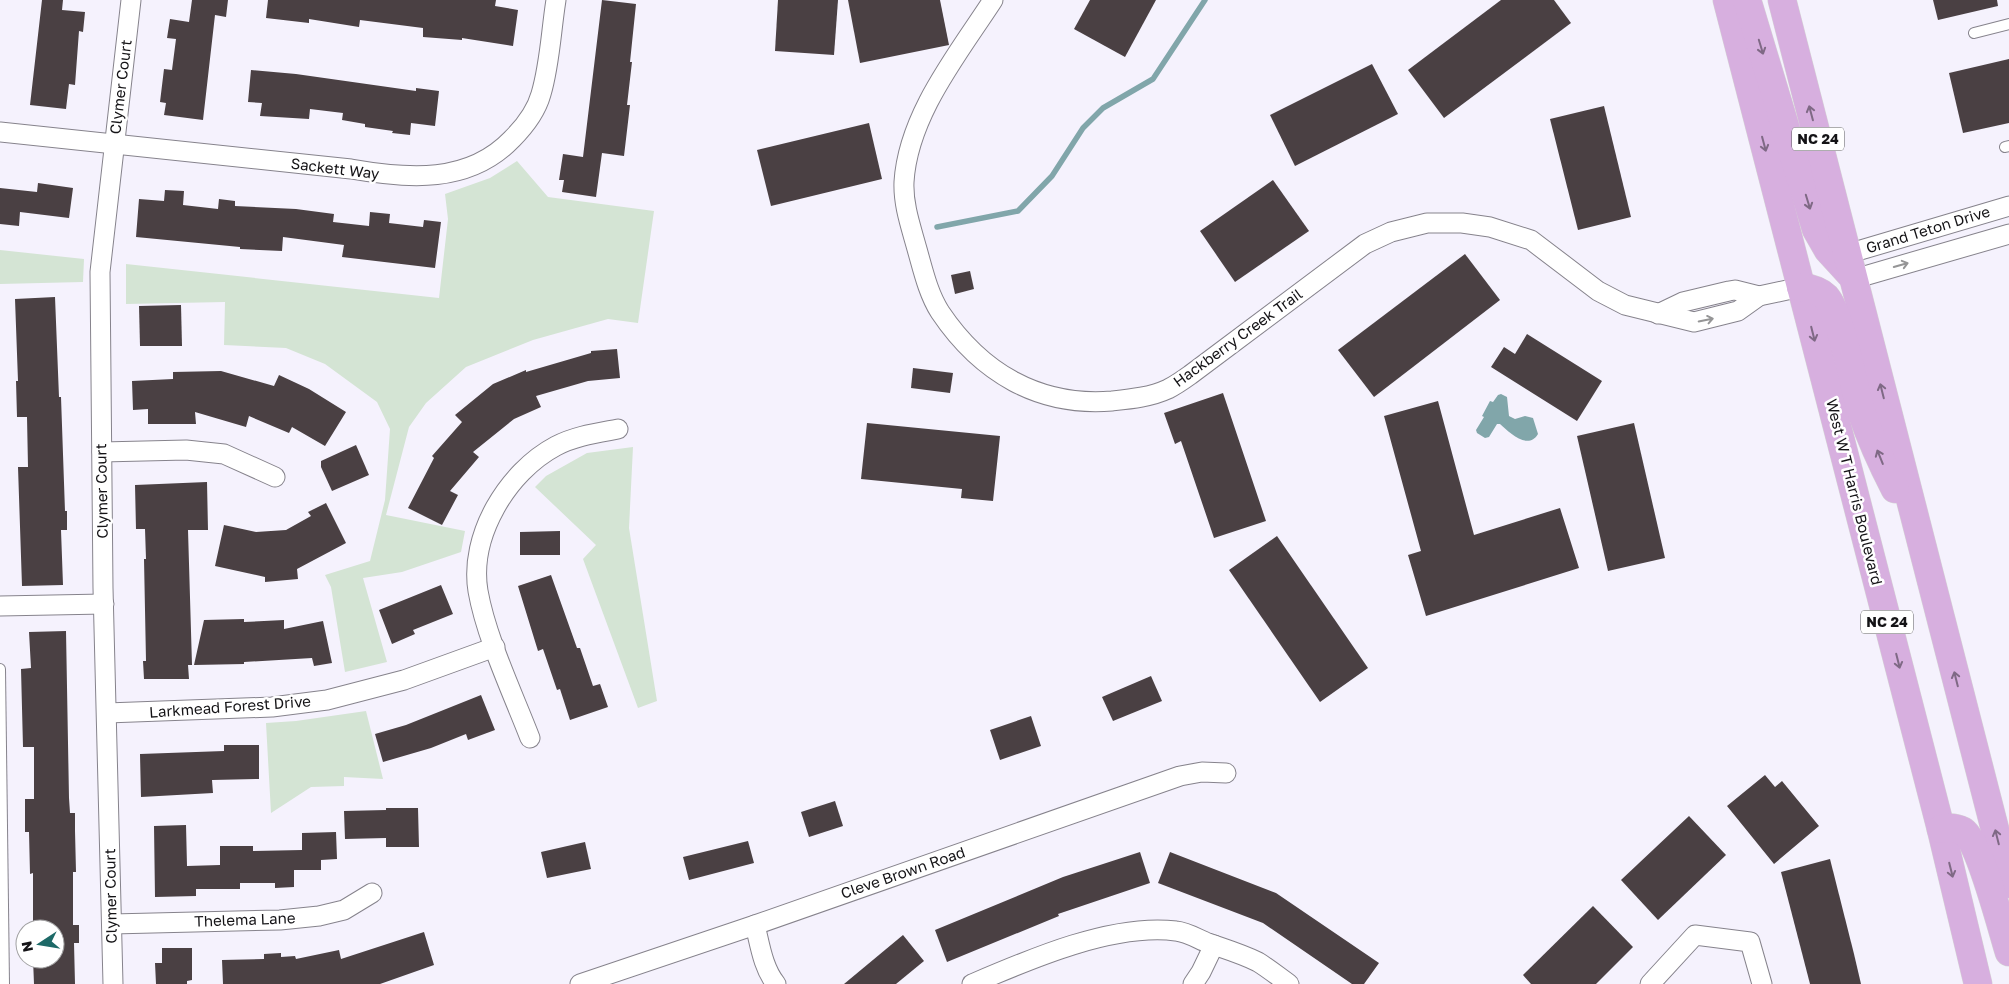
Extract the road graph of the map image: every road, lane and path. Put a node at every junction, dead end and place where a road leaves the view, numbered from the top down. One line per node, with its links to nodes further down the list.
1 (131, 0): 10 (street, Clymer Court)
2 (556, 0): 10 (street, Sackett Way)
3 (993, 0): 14 (street, Hackberry Creek Trail)
4 (1727, 0): 14 (main road, West W T Harris Boulevard / NC 24, one-way to 14)
5 (1747, 0): 13 (main road, one-way to 13)
6 (1782, 0): 13 (main road, NC 24, one-way to 6)
7 (2009, 24): 8 (lane)
8 (1974, 33)
9 (0, 132): 10 (street, Sackett Way)
10 (114, 145): 16 (street, Clymer Court)
11 (2009, 206): 13 (street, Grand Teton Drive)
12 (2009, 234): 13 (street, Grand Teton Drive, one-way to 12)
13 (1851, 266): 18 (main road, NC 24, one-way to 13)
14 (1801, 287): 18 (main road, one-way to 14); 26 (main road, West W T Harris Boulevard / NC 24, one-way to 26)
15 (618, 429): 21 (street)
16 (102, 452): 17 (street); 19 (street, Clymer Court)
17 (276, 477)
18 (1918, 532): 27 (main road, NC 24, one-way to 18)
19 (104, 604): 20 (street); 23 (street, Clymer Court)
20 (0, 606)
21 (495, 647): 23 (street, Larkmead Forest Drive); 24 (street)
22 (0, 669): 34 (lane)
23 (107, 713): 29 (street, Clymer Court)
24 (530, 738)
25 (1226, 773): 30 (street, Cleve Brown Road)
26 (1941, 829): 32 (main road); 33 (main road, West W T Harris Boulevard / NC 24, one-way to 33)
27 (2009, 884)
28 (372, 893): 29 (street, Thelema Lane)
29 (112, 924): 35 (street, Clymer Court)
30 (755, 925): 36 (street, Cleve Brown Road); 37 (street)
31 (1214, 945): 38 (street); 39 (street); 40 (street)
32 (2009, 952)
33 (1972, 956): 43 (main road, West W T Harris Boulevard / NC 24); 44 (main road)
34 (4, 984)
35 (113, 984)
36 (580, 984)
37 (776, 984)
38 (972, 984)
39 (1193, 984)
40 (1289, 984)
41 (1650, 984): 42 (street)
42 (1762, 984)
43 (1978, 984)
44 (1993, 984)

